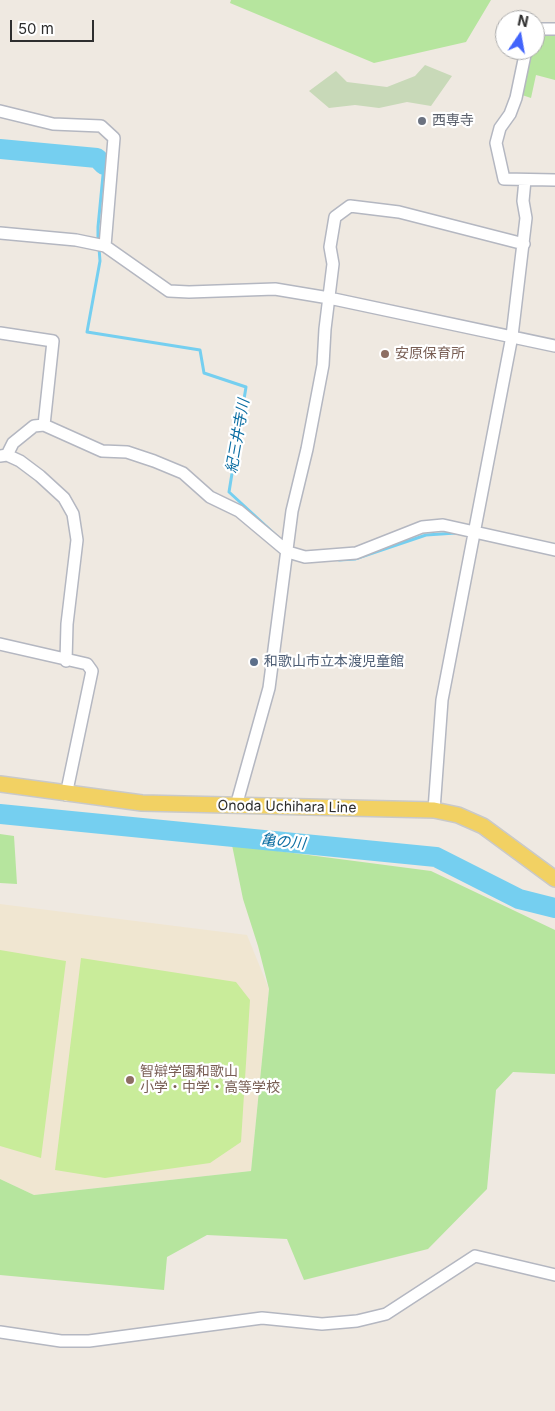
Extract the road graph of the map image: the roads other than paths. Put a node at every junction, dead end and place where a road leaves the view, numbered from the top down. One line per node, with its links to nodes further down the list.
1 (524, 60): 3 (street)
2 (0, 112): 7 (street)
3 (525, 180): 4 (street); 6 (street)
4 (555, 180)
5 (0, 233): 7 (street)
6 (524, 244): 8 (street); 10 (street)
7 (105, 246): 8 (street)
8 (329, 298): 10 (street); 16 (street)
9 (0, 333): 12 (street)
10 (512, 336): 11 (street); 14 (street)
11 (555, 346)
12 (44, 425): 13 (street); 16 (street)
13 (3, 455): 18 (street)
14 (474, 531): 15 (street); 16 (street); 22 (street)
15 (555, 550)
16 (288, 552): 21 (street)
17 (0, 644): 18 (street)
18 (66, 661): 20 (street)
19 (0, 784): 20 (main road, Onoda Uchihara Line)
20 (66, 795): 21 (main road, Onoda Uchihara Line)
21 (236, 806): 22 (main road, Onoda Uchihara Line)
22 (434, 810): 23 (main road, Onoda Uchihara Line)
23 (555, 879)
24 (555, 1275): 25 (street)
25 (0, 1332)

